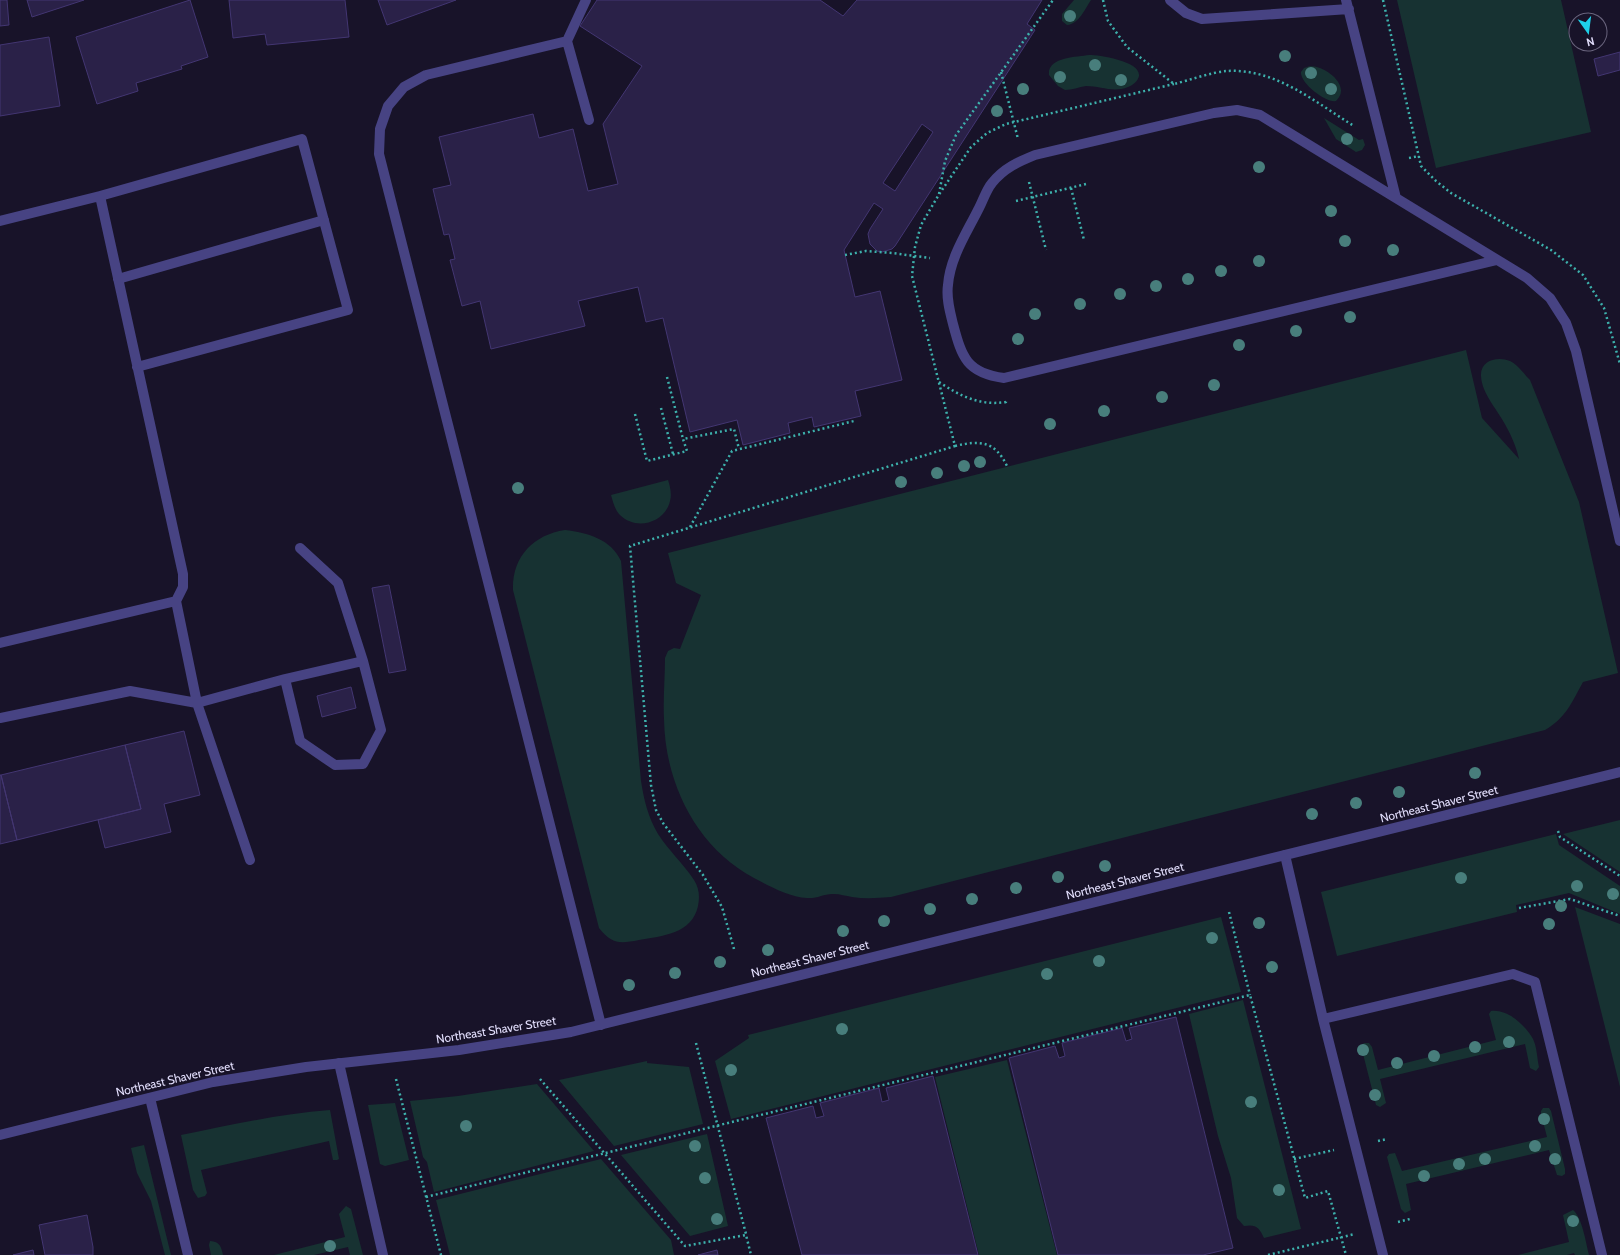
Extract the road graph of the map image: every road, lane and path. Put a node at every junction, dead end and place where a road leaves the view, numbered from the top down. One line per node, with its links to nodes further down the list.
1 (586, 0): 7 (street)
2 (1053, 0): 8 (path)
3 (1103, 0): 9 (path)
4 (1170, 0): 6 (street)
5 (1383, 0): 13 (path)
6 (1347, 5): 12 (street)
7 (567, 41): 10 (street); 62 (street)
8 (1001, 71): 11 (path); 18 (path)
9 (1174, 84): 11 (path); 12 (path)
10 (589, 120)
11 (1014, 122): 14 (path); 18 (path)
12 (1382, 143): 13 (path); 20 (street)
13 (1419, 156): 31 (path)
14 (1024, 159): 19 (path); 20 (street); 29 (street)
15 (1086, 184): 16 (path)
16 (1071, 188): 19 (path); 24 (path)
17 (100, 196): 22 (street); 23 (street); 30 (street)
18 (938, 196): 27 (path)
19 (1033, 197): 21 (path); 25 (path)
20 (1396, 198): 28 (street)
21 (1016, 201)
22 (324, 220): 30 (street); 32 (street)
23 (0, 221)
24 (1084, 240)
25 (1046, 250)
26 (845, 255): 27 (path)
27 (914, 256): 29 (path); 38 (path)
28 (1497, 260): 29 (street); 43 (street)
29 (953, 261)
30 (118, 279): 32 (street)
31 (1620, 364)
32 (137, 367): 45 (street)
33 (667, 377): 37 (path)
34 (661, 408): 40 (path)
35 (635, 414): 40 (path)
36 (854, 421): 39 (path)
37 (683, 439): 39 (path); 40 (path)
38 (954, 446): 41 (path); 42 (path)
39 (739, 450): 42 (path)
40 (674, 454)
41 (1007, 466)
42 (690, 528): 59 (path)
43 (1620, 541)
44 (300, 548): 47 (street)
45 (176, 601): 46 (street); 49 (street)
46 (0, 643)
47 (363, 661): 48 (street); 48 (street)
48 (284, 679): 49 (street)
49 (197, 703): 50 (street); 54 (street)
50 (0, 718)
51 (1620, 772): 53 (street, Northeast Shaver Street)
52 (1558, 831): 55 (path)
53 (1285, 855): 61 (street); 62 (street, Northeast Shaver Street)
54 (250, 860)
55 (1620, 876)
56 (1519, 908): 58 (path)
57 (1229, 912): 60 (path)
58 (1620, 916)
59 (734, 949)
60 (1250, 995): 68 (path); 73 (path)
61 (1323, 1019): 80 (street); 81 (street)
62 (601, 1025): 64 (street, Northeast Shaver Street)
63 (696, 1043): 68 (path)
64 (390, 1058): 65 (street, Northeast Shaver Street); 71 (path)
65 (339, 1063): 67 (street, Northeast Shaver Street); 75 (street)
66 (540, 1079): 70 (path)
67 (150, 1098): 69 (street, Northeast Shaver Street); 74 (street)
68 (718, 1126): 70 (path); 72 (path)
69 (0, 1135)
70 (605, 1154): 71 (path); 72 (path)
71 (426, 1197): 76 (path)
72 (746, 1235): 77 (path)
73 (1342, 1238): 78 (path); 79 (path)
74 (188, 1255)
75 (383, 1255)
76 (441, 1255)
77 (751, 1255)
78 (1268, 1255)
79 (1346, 1255)
80 (1383, 1255)
81 (1602, 1255)

